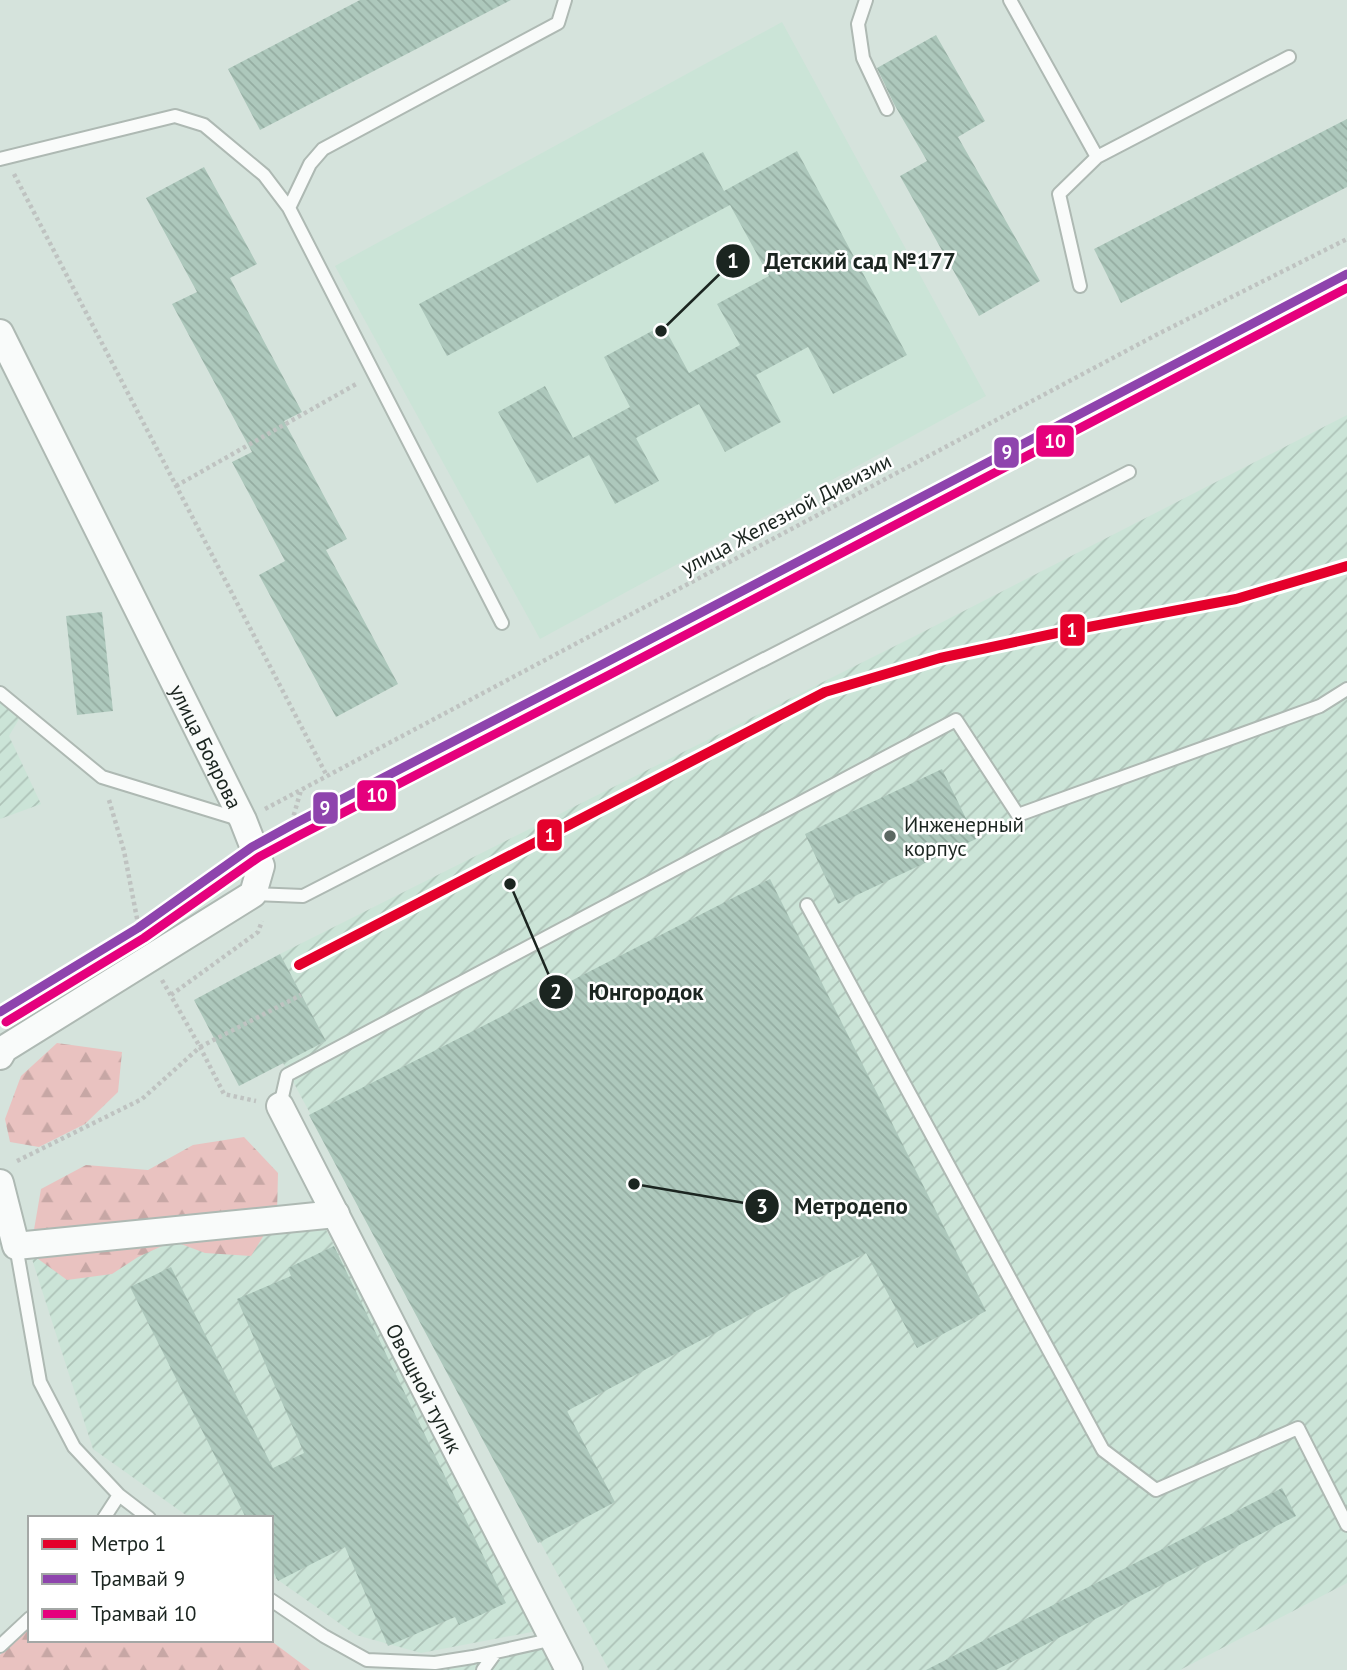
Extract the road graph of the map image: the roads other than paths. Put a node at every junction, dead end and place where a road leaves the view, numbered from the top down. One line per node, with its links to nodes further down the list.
1 (565, 0): 8 (lane)
2 (866, 0): 5 (lane)
3 (1010, 0): 6 (lane)
4 (1289, 57): 6 (lane)
5 (887, 109)
6 (1097, 157): 9 (lane)
7 (3, 158): 8 (lane)
8 (289, 208): 12 (lane)
9 (1080, 286)
10 (0, 333): 15 (street, улица Боярова)
11 (1129, 472): 16 (lane)
12 (502, 623)
13 (1347, 688): 19 (lane)
14 (0, 693): 15 (lane)
15 (243, 820): 16 (street, улица Боярова)
16 (253, 894): 18 (street)
17 (807, 905): 26 (lane)
18 (0, 1056)
19 (280, 1106): 21 (street, Овощной тупик)
20 (6, 1173): 22 (street)
21 (336, 1214): 22 (street); 29 (street, Овощной тупик)
22 (16, 1246): 23 (lane)
23 (119, 1495): 24 (lane); 25 (lane)
24 (105, 1516)
25 (146, 1516)
26 (1347, 1525)
27 (273, 1601): 32 (lane)
28 (28, 1620): 30 (lane)
29 (554, 1639): 31 (lane); 34 (street, Овощной тупик)
30 (0, 1646)
31 (496, 1652): 32 (lane); 33 (lane)
32 (366, 1665)
33 (483, 1670)
34 (569, 1670)

